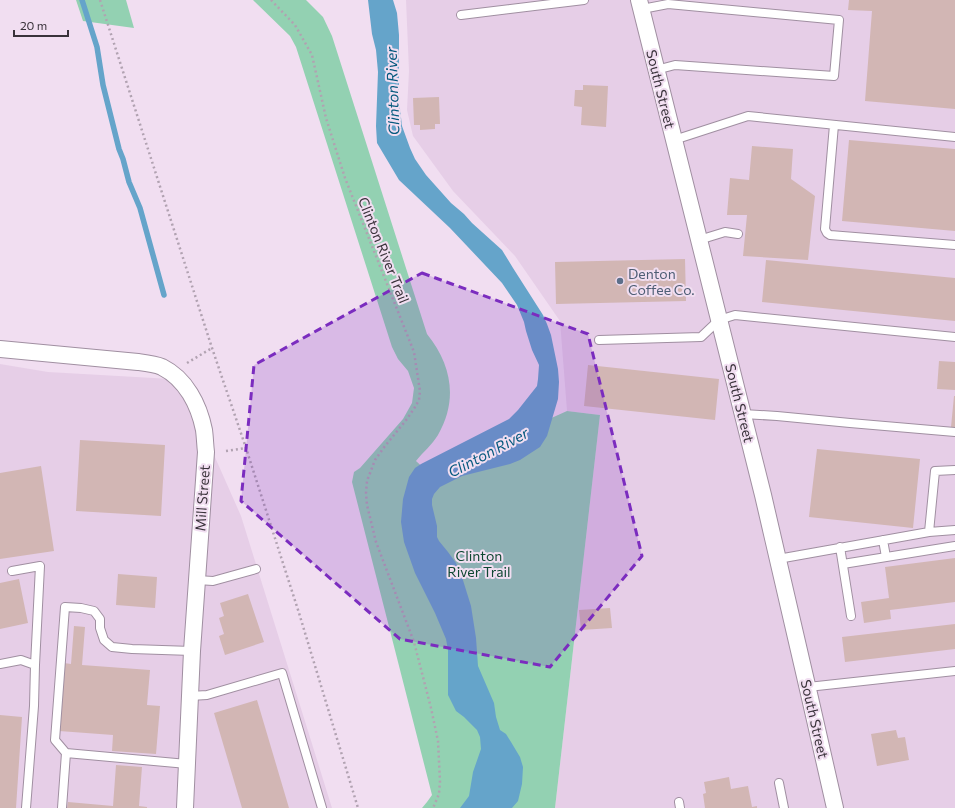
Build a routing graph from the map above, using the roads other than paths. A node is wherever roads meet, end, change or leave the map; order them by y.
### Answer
1 (584, 0) edge
2 (640, 4) edge
3 (461, 15) dead end
4 (656, 70) junction
5 (834, 125) junction
6 (955, 137) edge
7 (674, 140) junction
8 (738, 234) dead end
9 (699, 240) junction
10 (955, 245) edge
11 (719, 320) junction
12 (955, 337) edge
13 (599, 340) dead end
14 (0, 349) edge
15 (743, 414) junction
16 (955, 432) edge
17 (955, 470) edge
18 (955, 530) edge
19 (929, 532) junction
20 (883, 540) junction
21 (955, 546) edge
22 (840, 548) junction
23 (886, 557) junction
24 (778, 559) junction
25 (843, 564) junction
26 (256, 569) dead end
27 (12, 571) dead end
28 (197, 580) junction
29 (851, 616) dead end
30 (192, 650) junction
31 (0, 664) edge
32 (35, 665) junction
33 (955, 671) edge
34 (808, 686) junction
35 (190, 696) junction
36 (66, 753) junction
37 (187, 764) junction
38 (779, 783) dead end
39 (26, 808) edge
40 (62, 808) edge
41 (185, 808) edge
42 (322, 808) edge
43 (784, 808) edge
44 (835, 808) edge

1 - 3 lane
2 - 4 street, South Street
2 - 4 lane
4 - 7 street, South Street
5 - 6 lane
5 - 7 lane
5 - 10 lane
7 - 9 street, South Street
8 - 9 lane
9 - 11 street, South Street
11 - 12 lane
11 - 13 lane
11 - 15 street, South Street
14 - 28 street, Mill Street
15 - 16 lane
15 - 24 street, South Street
17 - 19 lane
18 - 19 lane
19 - 20 lane
20 - 22 lane
20 - 23 lane
21 - 23 lane
22 - 24 lane
22 - 25 lane
23 - 25 lane
24 - 34 street, South Street
25 - 29 lane
26 - 28 lane
27 - 32 lane
28 - 30 street, Mill Street
30 - 35 street, Mill Street
30 - 36 lane
31 - 32 lane
32 - 39 lane
33 - 34 lane
34 - 44 street, South Street
35 - 37 street, Mill Street
35 - 42 lane
36 - 37 lane
36 - 40 lane
37 - 41 street, Mill Street
38 - 43 lane

